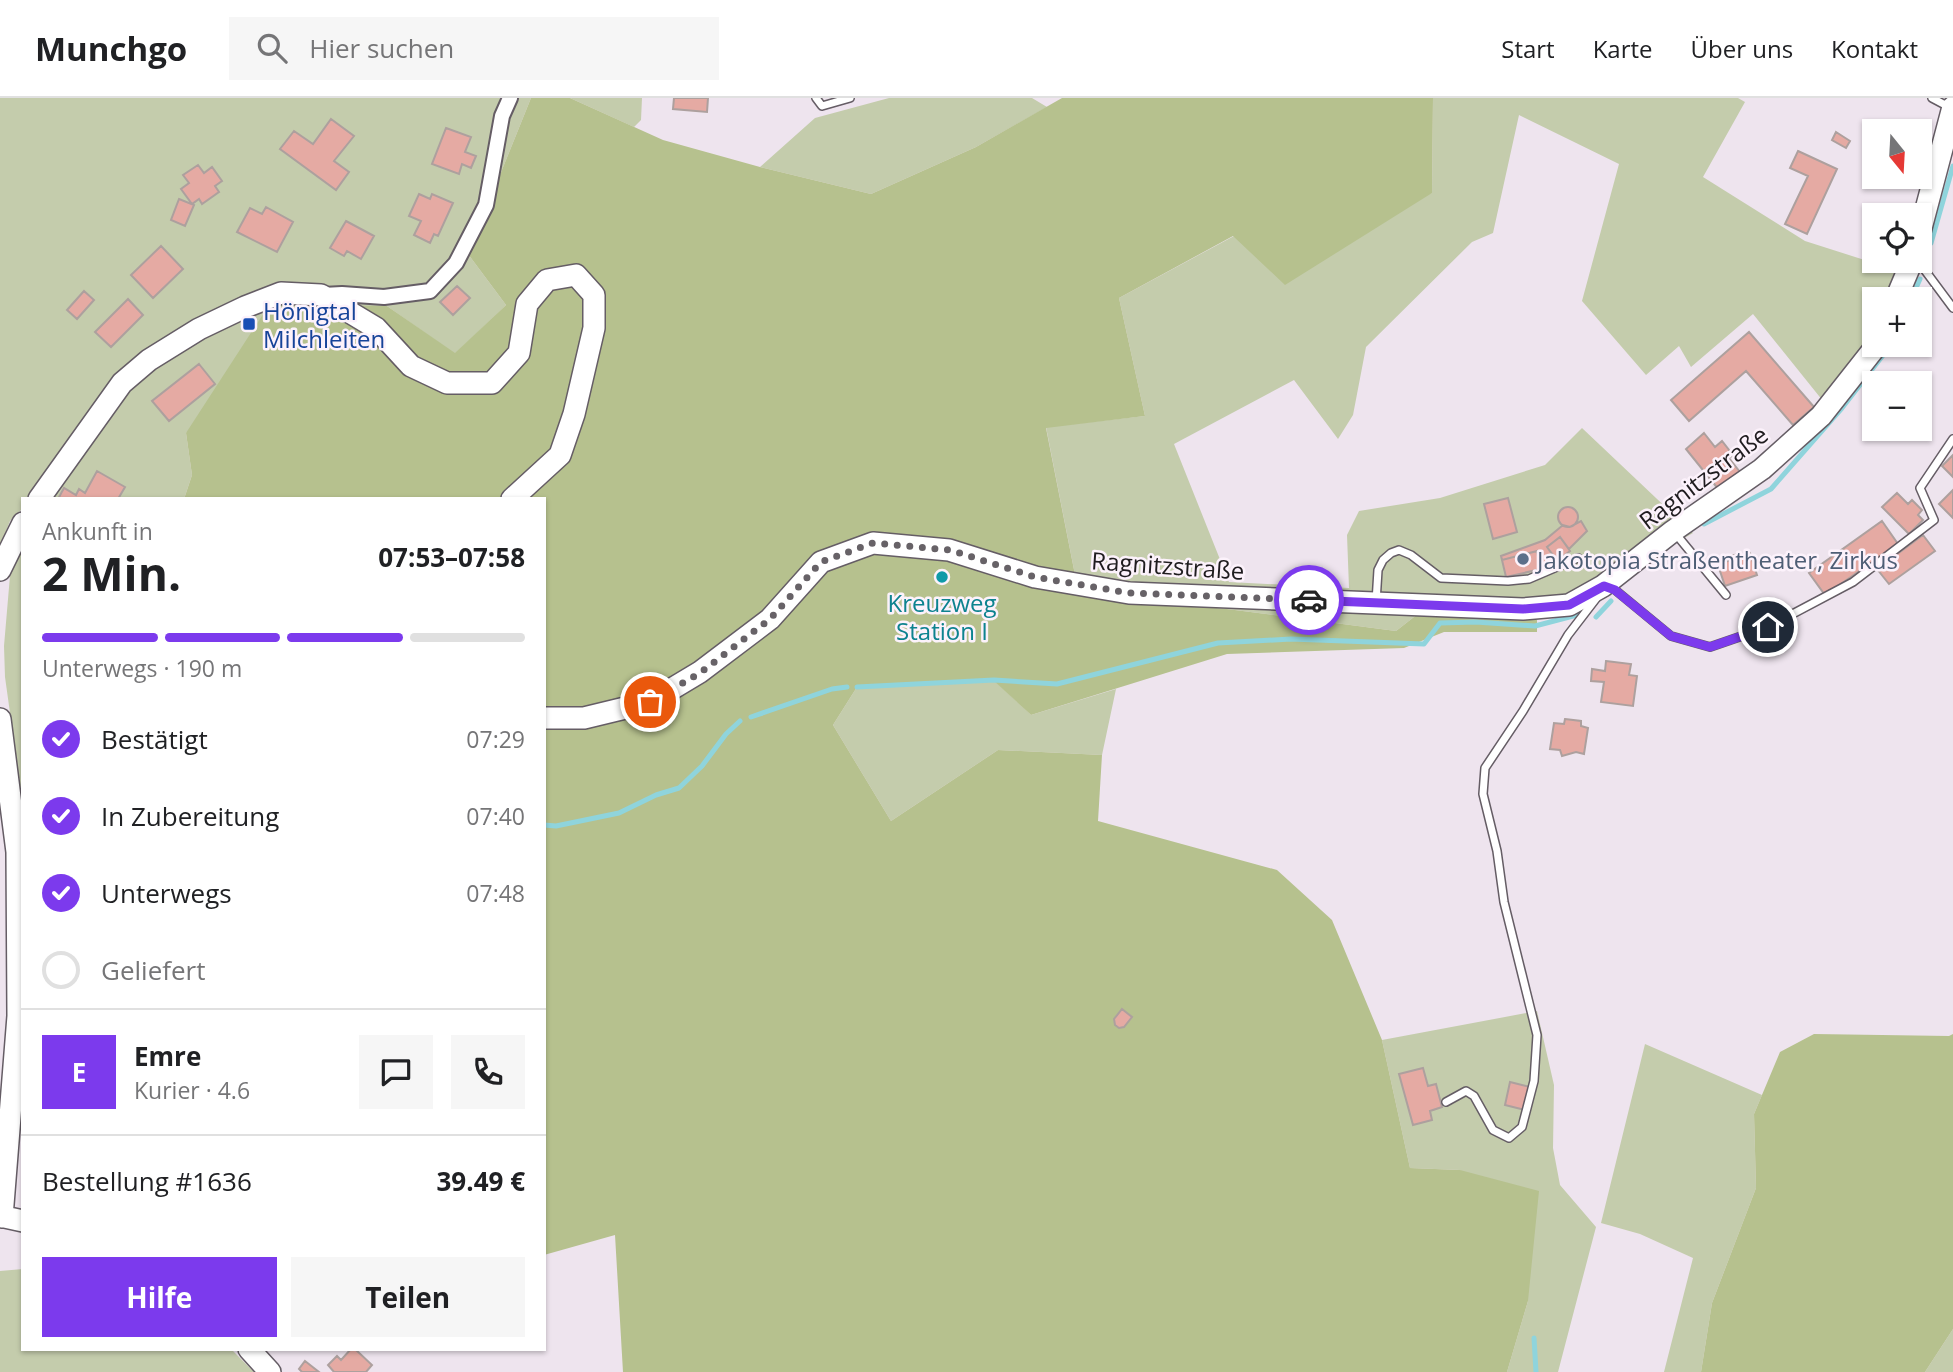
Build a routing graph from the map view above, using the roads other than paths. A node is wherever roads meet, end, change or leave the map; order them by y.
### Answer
1 (510, 98) edge
2 (816, 98) edge
3 (850, 98) edge
4 (1931, 98) edge
5 (1953, 108) edge
6 (1928, 203) edge
7 (1925, 273) edge
8 (321, 295) junction
9 (1953, 308) edge
10 (1868, 357) edge
11 (1953, 439) edge
12 (40, 497) edge
13 (514, 497) edge
14 (21, 527) edge
15 (1673, 531) junction
16 (1578, 558) dead end
17 (0, 570) edge
18 (1604, 586) junction
19 (1726, 595) dead end
20 (1376, 603) junction
21 (546, 718) edge
22 (0, 719) edge
23 (1446, 1102) dead end
24 (1, 1217) edge
25 (21, 1221) edge
26 (251, 1351) edge
27 (270, 1372) edge

1 - 8 street
2 - 3 lane
4 - 5 lane
5 - 6 main road
7 - 9 lane
8 - 12 main road
8 - 13 main road
10 - 15 main road, Ragnitzstraße
11 - 18 lane
14 - 17 main road
15 - 18 main road, Ragnitzstraße
15 - 19 lane
16 - 20 lane
18 - 20 main road, Ragnitzstraße
18 - 23 lane
20 - 21 main road, Ragnitzstraße
22 - 24 main road
24 - 25 main road
26 - 27 main road

